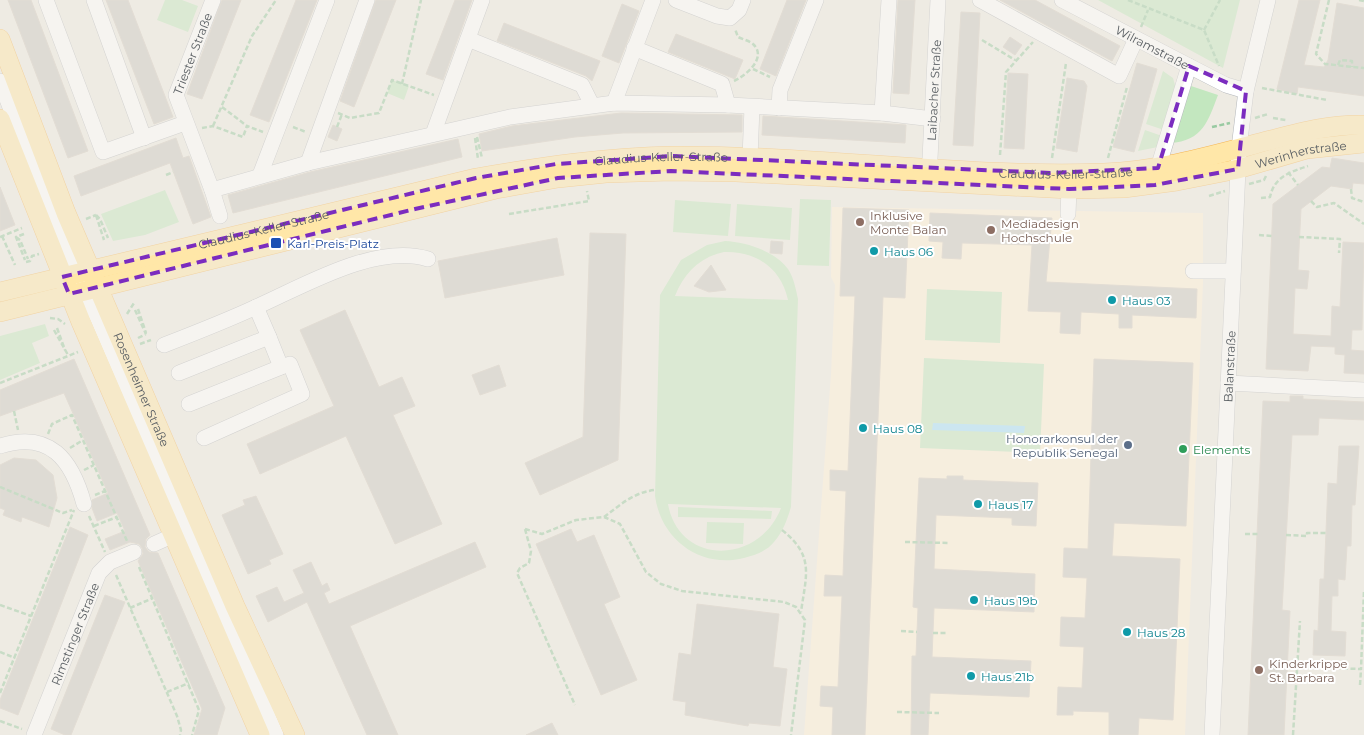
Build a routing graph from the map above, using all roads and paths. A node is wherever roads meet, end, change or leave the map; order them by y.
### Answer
1 (46, 0) edge
2 (94, 0) edge
3 (213, 0) edge
4 (276, 0) edge
5 (327, 0) edge
6 (367, 0) edge
7 (421, 0) edge
8 (482, 0) edge
9 (653, 0) edge
10 (743, 0) edge
11 (816, 0) edge
12 (889, 0) edge
13 (938, 0) edge
14 (980, 0) edge
15 (1062, 0) edge
16 (1128, 0) edge
17 (1220, 0) edge
18 (1268, 0) edge
19 (1329, 0) edge
20 (1359, 0) edge
21 (680, 1) edge
22 (1364, 1) edge
23 (1148, 10) junction
24 (730, 18) junction
25 (1204, 30) junction
26 (1041, 34) junction
27 (468, 38) junction
28 (0, 39) edge
29 (1136, 39) junction
30 (982, 40) dead end
31 (634, 48) junction
32 (1069, 49) junction
33 (1015, 60) junction
34 (1338, 65) junction
35 (1189, 66) junction
36 (1352, 67) junction
37 (1364, 68) edge
38 (753, 69) junction
39 (1119, 76) junction
40 (0, 81) edge
41 (402, 84) junction
42 (722, 84) junction
43 (1226, 85) junction
44 (1262, 88) dead end
45 (780, 90) junction
46 (1246, 91) junction
47 (446, 100) junction
48 (1326, 100) dead end
49 (614, 103) junction
50 (592, 105) junction
51 (728, 105) junction
52 (222, 107) junction
53 (752, 107) junction
54 (779, 108) junction
55 (334, 112) junction
56 (882, 113) junction
57 (0, 118) edge
58 (933, 119) junction
59 (1364, 125) edge
60 (213, 126) junction
61 (247, 126) junction
62 (337, 127) dead end
63 (188, 129) junction
64 (433, 134) junction
65 (274, 136) junction
66 (144, 138) junction
67 (476, 139) dead end
68 (1364, 143) edge
69 (1240, 148) junction
70 (1000, 155) dead end
71 (750, 158) junction
72 (1052, 158) dead end
73 (1108, 158) dead end
74 (480, 159) dead end
75 (308, 163) junction
76 (1310, 166) dead end
77 (1286, 167) dead end
78 (1158, 168) junction
79 (1238, 169) junction
80 (173, 172) dead end
81 (1289, 174) junction
82 (166, 175) dead end
83 (260, 175) junction
84 (929, 175) junction
85 (1298, 185) dead end
86 (1069, 189) junction
87 (1351, 189) dead end
88 (212, 190) junction
89 (588, 192) dead end
90 (1261, 198) dead end
91 (1311, 201) dead end
92 (1364, 202) edge
93 (509, 214) dead end
94 (1068, 214) dead end
95 (96, 215) junction
96 (220, 216) dead end
97 (86, 219) dead end
98 (1364, 224) edge
99 (22, 228) dead end
100 (24, 234) dead end
101 (1259, 235) dead end
102 (1, 236) edge
103 (1272, 236) dead end
104 (16, 237) junction
105 (1299, 237) dead end
106 (1339, 253) dead end
107 (32, 256) dead end
108 (428, 259) dead end
109 (26, 261) junction
110 (15, 265) dead end
111 (1193, 271) dead end
112 (1233, 271) junction
113 (76, 273) junction
114 (84, 291) junction
115 (0, 292) edge
116 (134, 303) dead end
117 (256, 307) junction
118 (0, 312) edge
119 (129, 314) dead end
120 (50, 318) dead end
121 (66, 324) dead end
122 (56, 329) dead end
123 (146, 334) junction
124 (269, 337) junction
125 (138, 338) dead end
126 (158, 342) joint
127 (140, 344) dead end
128 (78, 352) dead end
129 (68, 355) junction
130 (281, 367) junction
131 (179, 373) dead end
132 (0, 383) edge
133 (1228, 383) junction
134 (1364, 390) edge
135 (189, 404) dead end
136 (14, 411) dead end
137 (204, 438) dead end
138 (83, 440) junction
139 (16, 441) junction
140 (44, 445) junction
141 (0, 446) edge
142 (62, 456) junction
143 (0, 487) edge
144 (655, 490) dead end
145 (79, 507) junction
146 (117, 517) junction
147 (604, 517) junction
148 (94, 526) junction
149 (782, 530) dead end
150 (1326, 533) dead end
151 (1245, 534) dead end
152 (1258, 534) dead end
153 (174, 535) junction
154 (1286, 535) dead end
155 (905, 542) dead end
156 (154, 544) dead end
157 (950, 544) dead end
158 (131, 547) joint
159 (107, 556) dead end
160 (112, 567) dead end
161 (139, 567) dead end
162 (1364, 590) edge
163 (153, 598) junction
164 (0, 605) edge
165 (130, 608) junction
166 (801, 613) junction
167 (31, 616) junction
168 (1300, 621) dead end
169 (901, 632) dead end
170 (917, 632) dead end
171 (933, 632) dead end
172 (946, 633) dead end
173 (1363, 647) edge
174 (0, 652) edge
175 (15, 658) junction
176 (1298, 667) junction
177 (1360, 669) junction
178 (189, 683) junction
179 (1360, 685) dead end
180 (167, 692) junction
181 (0, 693) edge
182 (575, 705) dead end
183 (897, 712) dead end
184 (939, 713) dead end
185 (0, 721) edge
186 (34, 734) edge
187 (180, 735) edge
188 (192, 735) edge
189 (260, 735) edge
190 (276, 735) edge
191 (295, 735) edge
192 (791, 735) edge
193 (1212, 735) edge
194 (1293, 735) edge

1 - 66 street
2 - 66 street
3 - 63 street, Triester Straße
4 - 52 path
5 - 65 street
6 - 55 street
7 - 41 path
8 - 27 street
9 - 31 street
10 - 24 street
11 - 45 street
12 - 56 street
13 - 58 street, Laibacher Straße
14 - 26 street
15 - 29 street, Wilramstraße
16 - 23 path
17 - 25 path
18 - 46 street, Balanstraße
19 - 34 path
20 - 22 path
21 - 24 street
23 - 25 path
23 - 29 path
24 - 38 path
25 - 43 path
26 - 32 street
26 - 33 path
27 - 47 street
27 - 50 street
28 - 113 main road, Rosenheimer Straße
29 - 35 street, Wilramstraße
29 - 39 street
30 - 33 path
31 - 42 street
31 - 49 street
32 - 39 street
32 - 72 path
33 - 70 path
34 - 36 path
34 - 36 path
35 - 43 street, Wilramstraße
35 - 78 street
36 - 37 path
38 - 42 path
38 - 45 path
39 - 73 path
40 - 113 street, Rosenheimer Straße
41 - 47 path
41 - 55 path
42 - 51 street
43 - 46 street, Wilramstraße
44 - 48 path
45 - 54 street
46 - 69 street, Balanstraße
47 - 64 street
49 - 50 street
49 - 51 street
50 - 64 street
51 - 53 street
52 - 60 path
52 - 61 path
53 - 54 street
53 - 71 street
54 - 56 street
55 - 62 path
55 - 75 street
56 - 58 street
57 - 113 main road, Rosenheimer Straße
58 - 84 street, Laibacher Straße
59 - 69 main road, Werinherstraße
60 - 61 path
60 - 63 path
61 - 65 path
63 - 66 street
63 - 88 street, Triester Straße
64 - 75 street
65 - 83 street
67 - 74 path
68 - 79 main road, Werinherstraße
69 - 78 main road, Claudius-Keller-Straße
69 - 79 street, Balanstraße
71 - 84 main road, Claudius-Keller-Straße
71 - 113 main road, Claudius-Keller-Straße
75 - 83 street
76 - 81 path
77 - 81 path
78 - 84 main road, Claudius-Keller-Straße
79 - 86 main road, Claudius-Keller-Straße
79 - 112 street, Balanstraße
80 - 82 path
81 - 85 path
81 - 90 path
83 - 88 street
84 - 86 main road, Claudius-Keller-Straße
84 - 114 main road, Claudius-Keller-Straße
86 - 94 street
87 - 92 path
88 - 96 street, Triester Straße
89 - 93 path
91 - 98 path
95 - 95 path
95 - 97 path
99 - 102 path
100 - 104 path
101 - 103 path
102 - 110 path
104 - 109 path
104 - 109 path
105 - 106 path
107 - 109 path
108 - 117 street
111 - 112 street
112 - 133 street, Balanstraße
113 - 114 main road, Rosenheimer Straße
113 - 114 main road, Rosenheimer Straße
113 - 115 main road, Claudius-Keller-Straße
114 - 118 main road, Claudius-Keller-Straße
114 - 153 main road, Rosenheimer Straße
114 - 190 street, Rosenheimer Straße
114 - 191 main road, Rosenheimer Straße
116 - 119 path
117 - 124 street
117 - 126 street
120 - 121 path
122 - 129 path
123 - 123 path
123 - 125 path
124 - 130 street
124 - 131 street
126 - 127 path
128 - 129 path
129 - 132 path
130 - 135 street
130 - 137 street
133 - 134 street
133 - 193 street, Balanstraße
136 - 139 path
138 - 140 path
138 - 142 path
138 - 146 path
139 - 140 street
139 - 141 street
140 - 142 street
142 - 145 street
143 - 145 path
144 - 147 path
145 - 148 path
145 - 167 path
146 - 148 path
146 - 158 path
147 - 166 path
147 - 182 path
148 - 159 path
149 - 166 path
150 - 154 path
151 - 152 path
153 - 156 street
153 - 189 main road, Rosenheimer Straße
155 - 157 path
158 - 186 street, Rimstinger Straße
160 - 165 path
161 - 163 path
162 - 173 path
163 - 165 path
163 - 178 path
164 - 167 path
165 - 180 path
166 - 192 path
167 - 175 path
168 - 176 path
169 - 170 path
171 - 172 path
173 - 177 path
174 - 175 path
175 - 181 path
176 - 177 path
176 - 194 path
177 - 179 path
178 - 180 path
178 - 188 path
180 - 187 path
183 - 184 path
185 - 186 path

